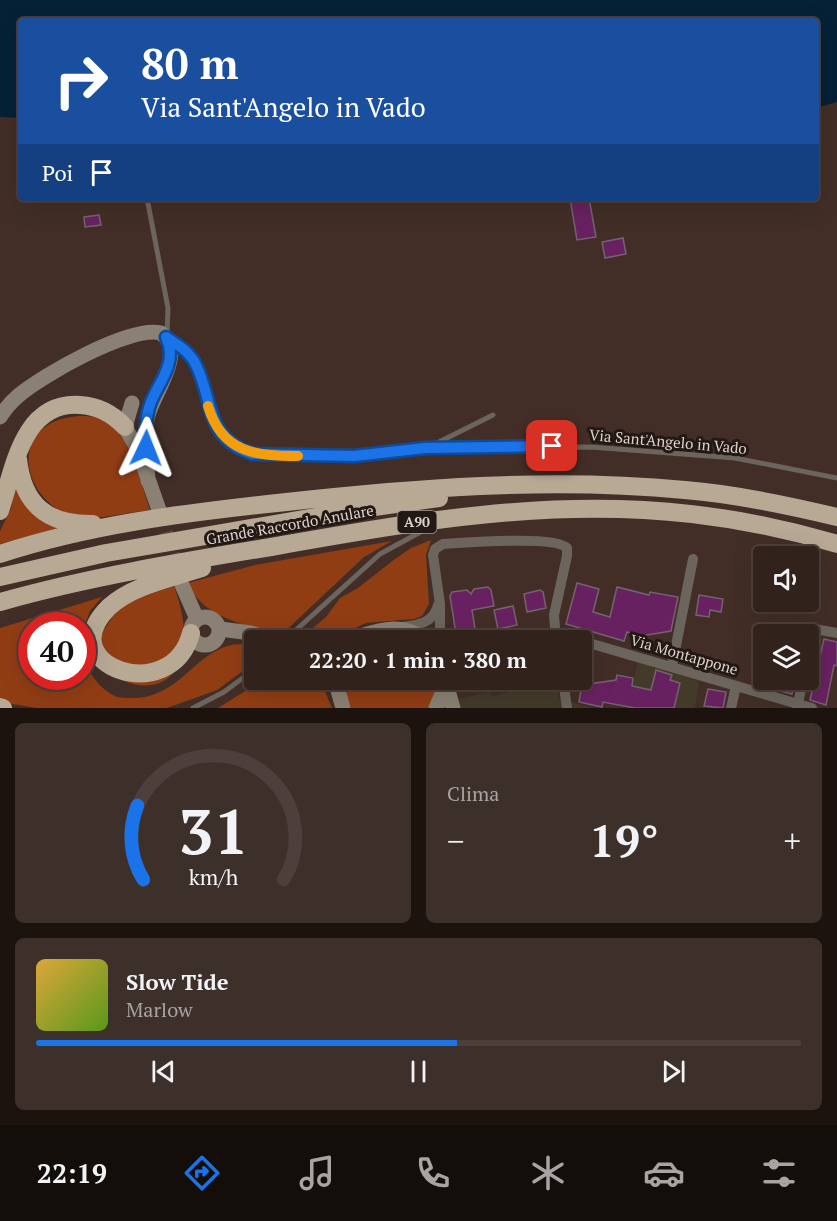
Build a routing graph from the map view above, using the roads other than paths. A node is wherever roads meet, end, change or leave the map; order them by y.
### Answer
1 (148, 201) edge
2 (166, 337) junction
3 (162, 381) junction
4 (132, 403) junction
5 (90, 406) junction
6 (493, 415) dead end
7 (0, 417) edge
8 (125, 427) junction
9 (425, 448) junction
10 (18, 455) junction
11 (837, 478) edge
12 (148, 481) junction
13 (536, 486) junction
14 (0, 510) edge
15 (159, 510) tunnel mouth
16 (455, 516) junction
17 (837, 517) edge
18 (128, 524) junction
19 (837, 544) edge
20 (263, 548) junction
21 (0, 554) edge
22 (693, 559) dead end
23 (0, 577) edge
24 (182, 585) tunnel mouth
25 (439, 598) junction
26 (0, 602) edge
27 (194, 626) junction
28 (220, 629) junction
29 (392, 629) junction
30 (296, 630) edge
31 (382, 630) edge
32 (398, 630) edge
33 (440, 630) edge
34 (555, 630) edge
35 (819, 630) edge
36 (244, 632) edge
37 (837, 633) edge
38 (592, 643) edge
39 (672, 666) junction
40 (244, 677) edge
41 (167, 685) dead end
42 (736, 686) junction
43 (125, 689) dead end
44 (442, 690) edge
45 (447, 690) edge
46 (564, 690) edge
47 (801, 690) edge
48 (797, 706) edge
49 (193, 708) edge
50 (436, 708) edge
51 (453, 708) edge
52 (567, 708) edge
53 (731, 708) edge
54 (812, 708) edge

1 - 2 lane
2 - 3 street
2 - 7 street
2 - 9 lane, Via Sant'Angelo in Vado
3 - 4 street
3 - 12 street
4 - 5 street
4 - 8 street
5 - 8 highway
5 - 10 highway
6 - 9 lane
8 - 12 street
9 - 11 lane, Via Sant'Angelo in Vado
10 - 14 highway
10 - 18 highway
12 - 15 street
13 - 17 highway, Grande Raccordo Anulare / A90
13 - 18 highway, Grande Raccordo Anulare
13 - 23 highway, Grande Raccordo Anulare / A90
16 - 19 highway, Grande Raccordo Anulare / A90
16 - 20 highway, Grande Raccordo Anulare / A90
16 - 30 lane
18 - 21 highway, Grande Raccordo Anulare
20 - 26 highway, Grande Raccordo Anulare / A90
20 - 43 highway
22 - 39 street
24 - 27 street
25 - 29 street
25 - 33 street
25 - 34 street
27 - 28 street
27 - 28 street
27 - 41 highway
28 - 36 street
29 - 31 street
29 - 32 street
35 - 37 street
38 - 39 street, Via Montappone
39 - 42 street, Via Montappone
40 - 49 lane
42 - 48 street, Via Montappone
42 - 53 street
44 - 50 street
45 - 51 street
46 - 52 street
47 - 48 street
48 - 54 street, Via Montappone

